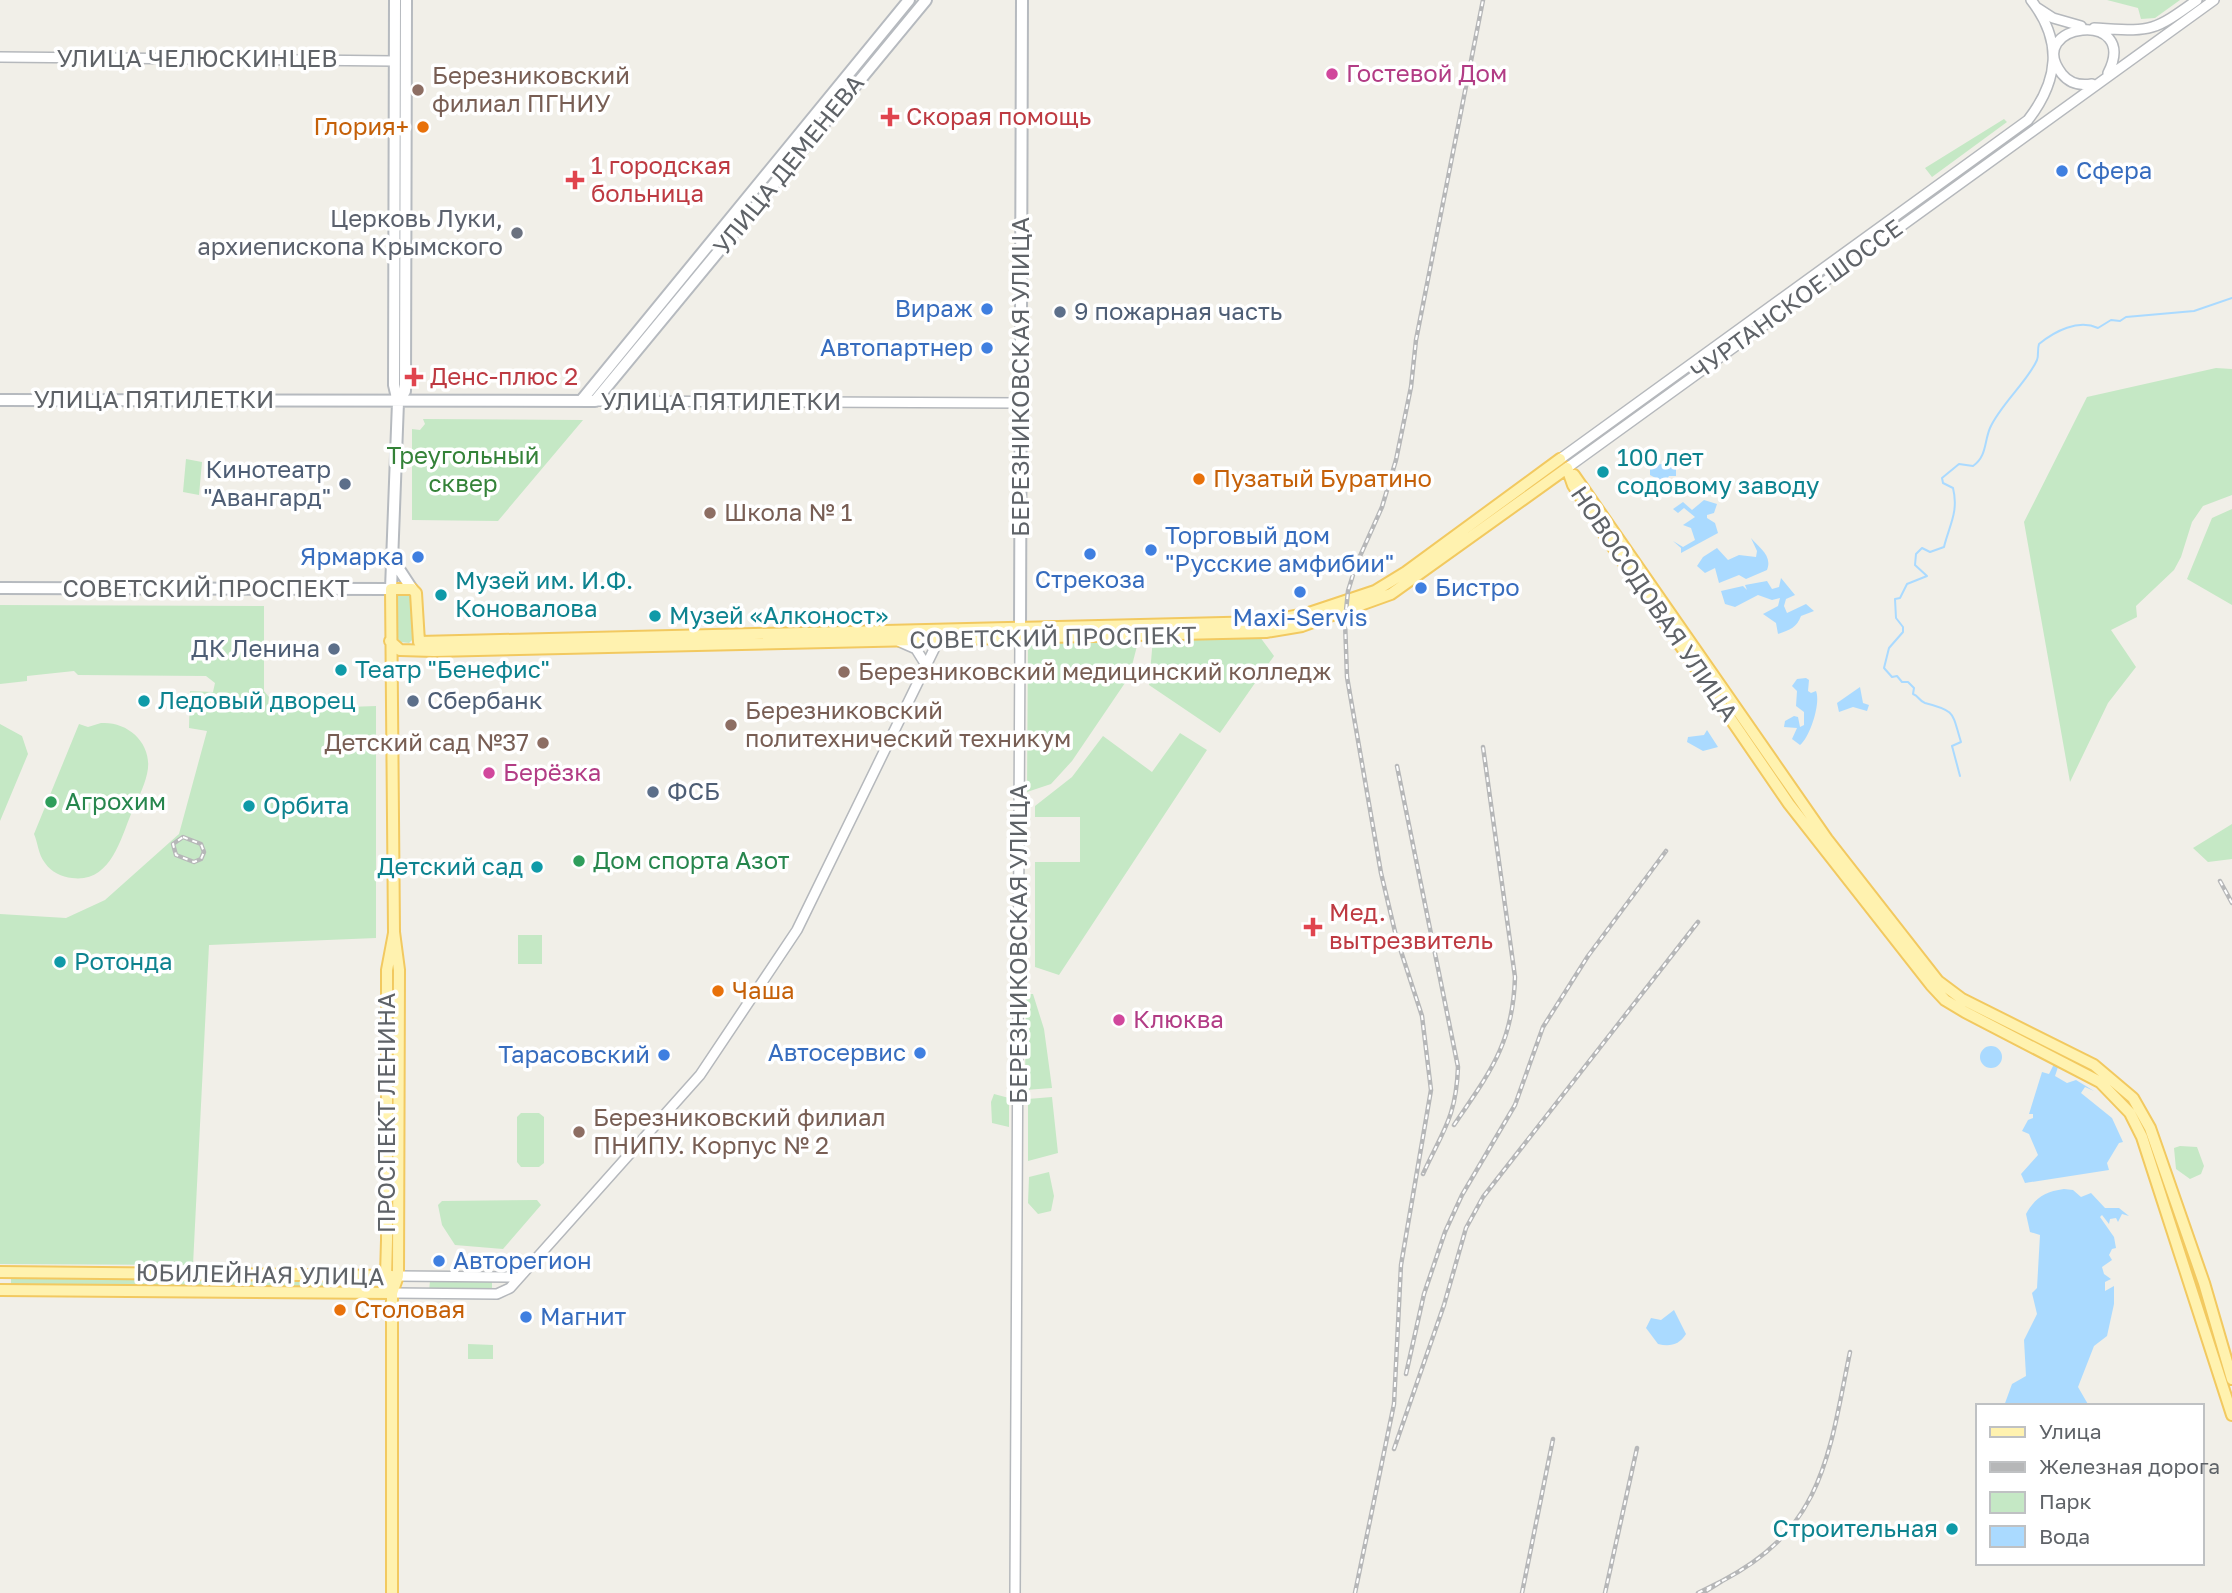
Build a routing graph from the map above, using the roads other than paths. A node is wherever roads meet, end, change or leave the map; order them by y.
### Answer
1 (395, 0) edge
2 (406, 0) edge
3 (909, 0) edge
4 (926, 0) edge
5 (1022, 0) edge
6 (2197, 0) edge
7 (2214, 0) edge
8 (2033, 3) edge
9 (2091, 28) junction
10 (0, 57) edge
11 (394, 61) junction
12 (2056, 62) junction
13 (2100, 80) junction
14 (649, 327) junction
15 (0, 400) edge
16 (581, 401) junction
17 (595, 401) junction
18 (398, 402) junction
19 (1021, 403) junction
20 (1564, 464) junction
21 (393, 554) junction
22 (1406, 572) joint
23 (0, 587) edge
24 (391, 589) junction
25 (412, 589) junction
26 (1380, 600) joint
27 (1308, 612) junction
28 (1302, 626) junction
29 (943, 629) junction
30 (1020, 633) junction
31 (938, 640) junction
32 (390, 641) junction
33 (899, 641) junction
34 (419, 642) junction
35 (407, 651) junction
36 (393, 665) junction
37 (926, 665) junction
38 (0, 1272) edge
39 (392, 1276) junction
40 (519, 1278) junction
41 (2204, 1283) junction
42 (2188, 1286) junction
43 (0, 1290) edge
44 (392, 1293) junction
45 (2232, 1380) edge
46 (2232, 1415) edge
47 (392, 1593) edge
48 (1015, 1593) edge

1 - 11 main road, ПРОСПЕКТ ЛЕНИНА
2 - 18 main road, ПРОСПЕКТ ЛЕНИНА
3 - 14 main road, УЛИЦА ДЕМЕНЕВА
4 - 14 main road, УЛИЦА ДЕМЕНЕВА
5 - 19 main road, БЕРЕЗНИКОВСКАЯ УЛИЦА
6 - 9 street
7 - 13 street, ЧУРТАНСКОЕ ШОССЕ
8 - 9 street
8 - 12 street
9 - 12 street
9 - 13 street
10 - 11 street, УЛИЦА ЧЕЛЮСКИНЦЕВ
11 - 18 main road, ПРОСПЕКТ ЛЕНИНА
12 - 13 street
12 - 20 street, ЧУРТАНСКОЕ ШОССЕ
13 - 20 street, ЧУРТАНСКОЕ ШОССЕ
14 - 16 main road, УЛИЦА ДЕМЕНЕВА
14 - 17 main road, УЛИЦА ДЕМЕНЕВА
15 - 18 main road, УЛИЦА ПЯТИЛЕТКИ
16 - 17 main road, УЛИЦА ПЯТИЛЕТКИ
16 - 18 main road, УЛИЦА ПЯТИЛЕТКИ
17 - 19 street, УЛИЦА ПЯТИЛЕТКИ
18 - 21 main road, ПРОСПЕКТ ЛЕНИНА
19 - 30 main road, БЕРЕЗНИКОВСКАЯ УЛИЦА
20 - 22 main road, ЧУРТАНСКОЕ ШОССЕ
20 - 26 main road, ЧУРТАНСКОЕ ШОССЕ
20 - 41 main road, НОВОСОДОВАЯ УЛИЦА
20 - 42 main road, НОВОСОДОВАЯ УЛИЦА
21 - 24 main road, ПРОСПЕКТ ЛЕНИНА
21 - 25 main road, ПРОСПЕКТ ЛЕНИНА
22 - 27 main road, СОВЕТСКИЙ ПРОСПЕКТ
23 - 24 main road, СОВЕТСКИЙ ПРОСПЕКТ
24 - 25 main road, СОВЕТСКИЙ ПРОСПЕКТ
24 - 32 main road, ПРОСПЕКТ ЛЕНИНА
25 - 34 main road, ПРОСПЕКТ ЛЕНИНА
26 - 28 main road, СОВЕТСКИЙ ПРОСПЕКТ
27 - 28 main road
27 - 30 main road, СОВЕТСКИЙ ПРОСПЕКТ
28 - 30 main road, СОВЕТСКИЙ ПРОСПЕКТ
29 - 30 main road, СОВЕТСКИЙ ПРОСПЕКТ
29 - 31 street
29 - 34 main road, СОВЕТСКИЙ ПРОСПЕКТ
30 - 31 main road, СОВЕТСКИЙ ПРОСПЕКТ
30 - 48 street, БЕРЕЗНИКОВСКАЯ УЛИЦА
31 - 33 main road, СОВЕТСКИЙ ПРОСПЕКТ
31 - 37 street
32 - 35 main road
32 - 36 main road, ПРОСПЕКТ ЛЕНИНА
33 - 35 main road, СОВЕТСКИЙ ПРОСПЕКТ
33 - 37 street
34 - 35 main road
35 - 36 main road
36 - 39 main road, ПРОСПЕКТ ЛЕНИНА
37 - 40 street
38 - 39 main road, ЮБИЛЕЙНАЯ УЛИЦА
39 - 40 street, ЮБИЛЕЙНАЯ УЛИЦА
39 - 44 main road, ПРОСПЕКТ ЛЕНИНА
40 - 44 street
41 - 42 main road
41 - 45 main road, НОВОСОДОВАЯ УЛИЦА
42 - 46 main road, НОВОСОДОВАЯ УЛИЦА
43 - 44 main road, ЮБИЛЕЙНАЯ УЛИЦА
44 - 47 main road, ПРОСПЕКТ ЛЕНИНА

